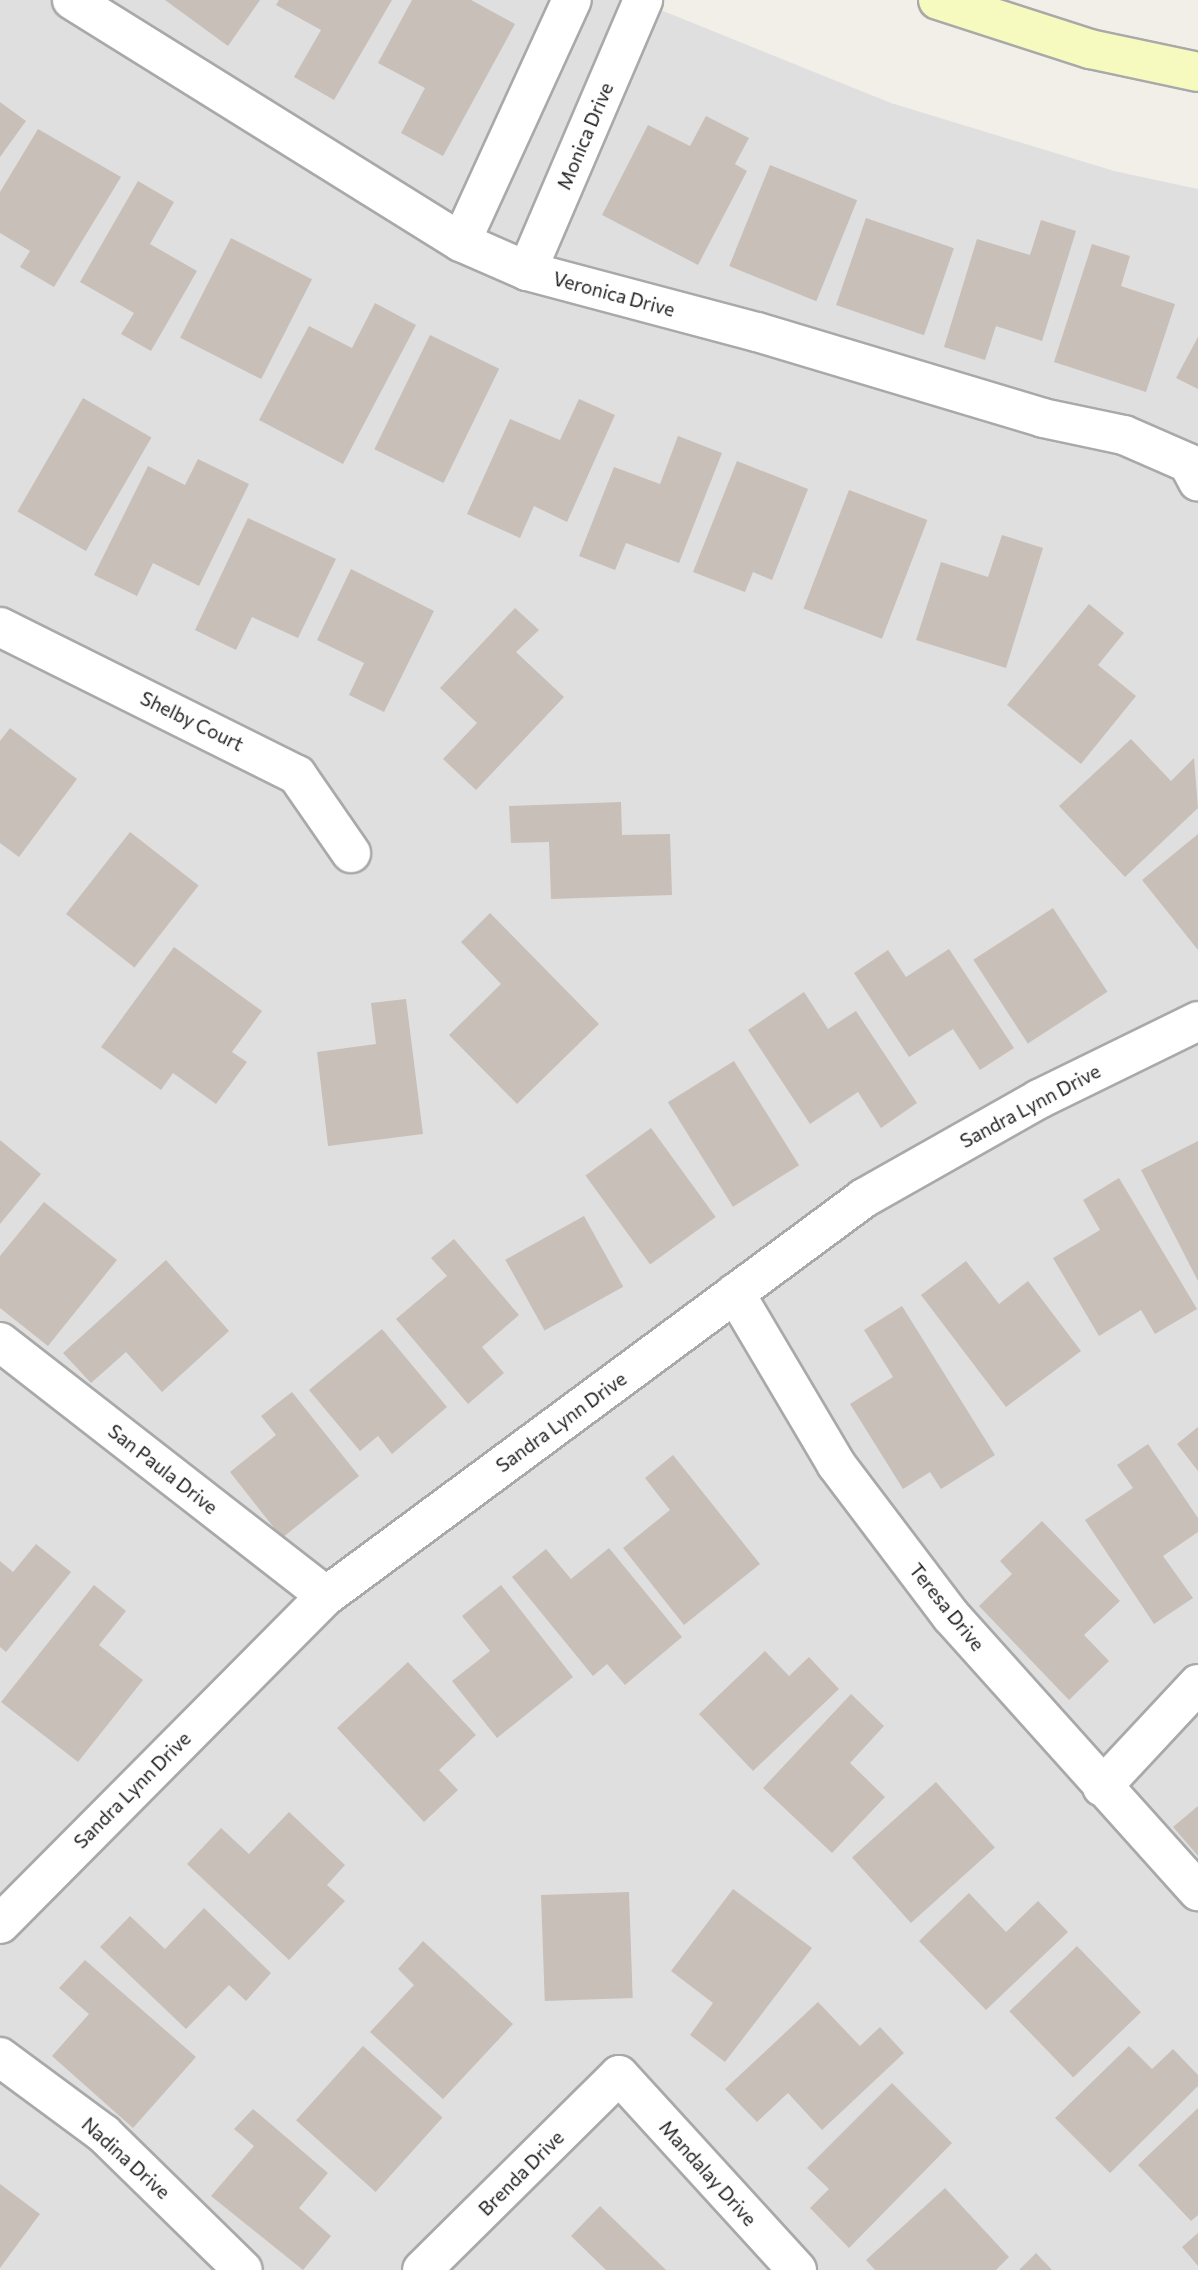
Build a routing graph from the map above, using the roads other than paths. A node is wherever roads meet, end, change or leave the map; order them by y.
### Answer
1 (72, 0) edge
2 (572, 0) edge
3 (643, 0) edge
4 (938, 0) edge
5 (1198, 72) edge
6 (461, 242) junction
7 (527, 271) junction
8 (1198, 482) edge
9 (0, 627) edge
10 (351, 853) dead end
11 (1198, 1021) edge
12 (735, 1293) junction
13 (0, 1342) edge
14 (326, 1596) junction
15 (1198, 1684) edge
16 (1102, 1787) junction
17 (1198, 1891) edge
18 (0, 1924) edge
19 (0, 2057) edge
20 (619, 2075) joint
21 (243, 2270) edge
22 (422, 2270) edge
23 (797, 2270) edge

1 - 6 street, Veronica Drive
2 - 6 street
3 - 7 street, Monica Drive
4 - 5 main road
6 - 7 street, Veronica Drive
7 - 8 street, Veronica Drive
9 - 10 street, Shelby Court
11 - 12 street, Sandra Lynn Drive
12 - 14 street, Sandra Lynn Drive
12 - 16 street, Teresa Drive
13 - 14 street, San Paula Drive
14 - 18 street, Sandra Lynn Drive
15 - 16 street
16 - 17 street, Teresa Drive
19 - 21 street, Nadina Drive
20 - 22 street, Brenda Drive
20 - 23 street, Mandalay Drive

